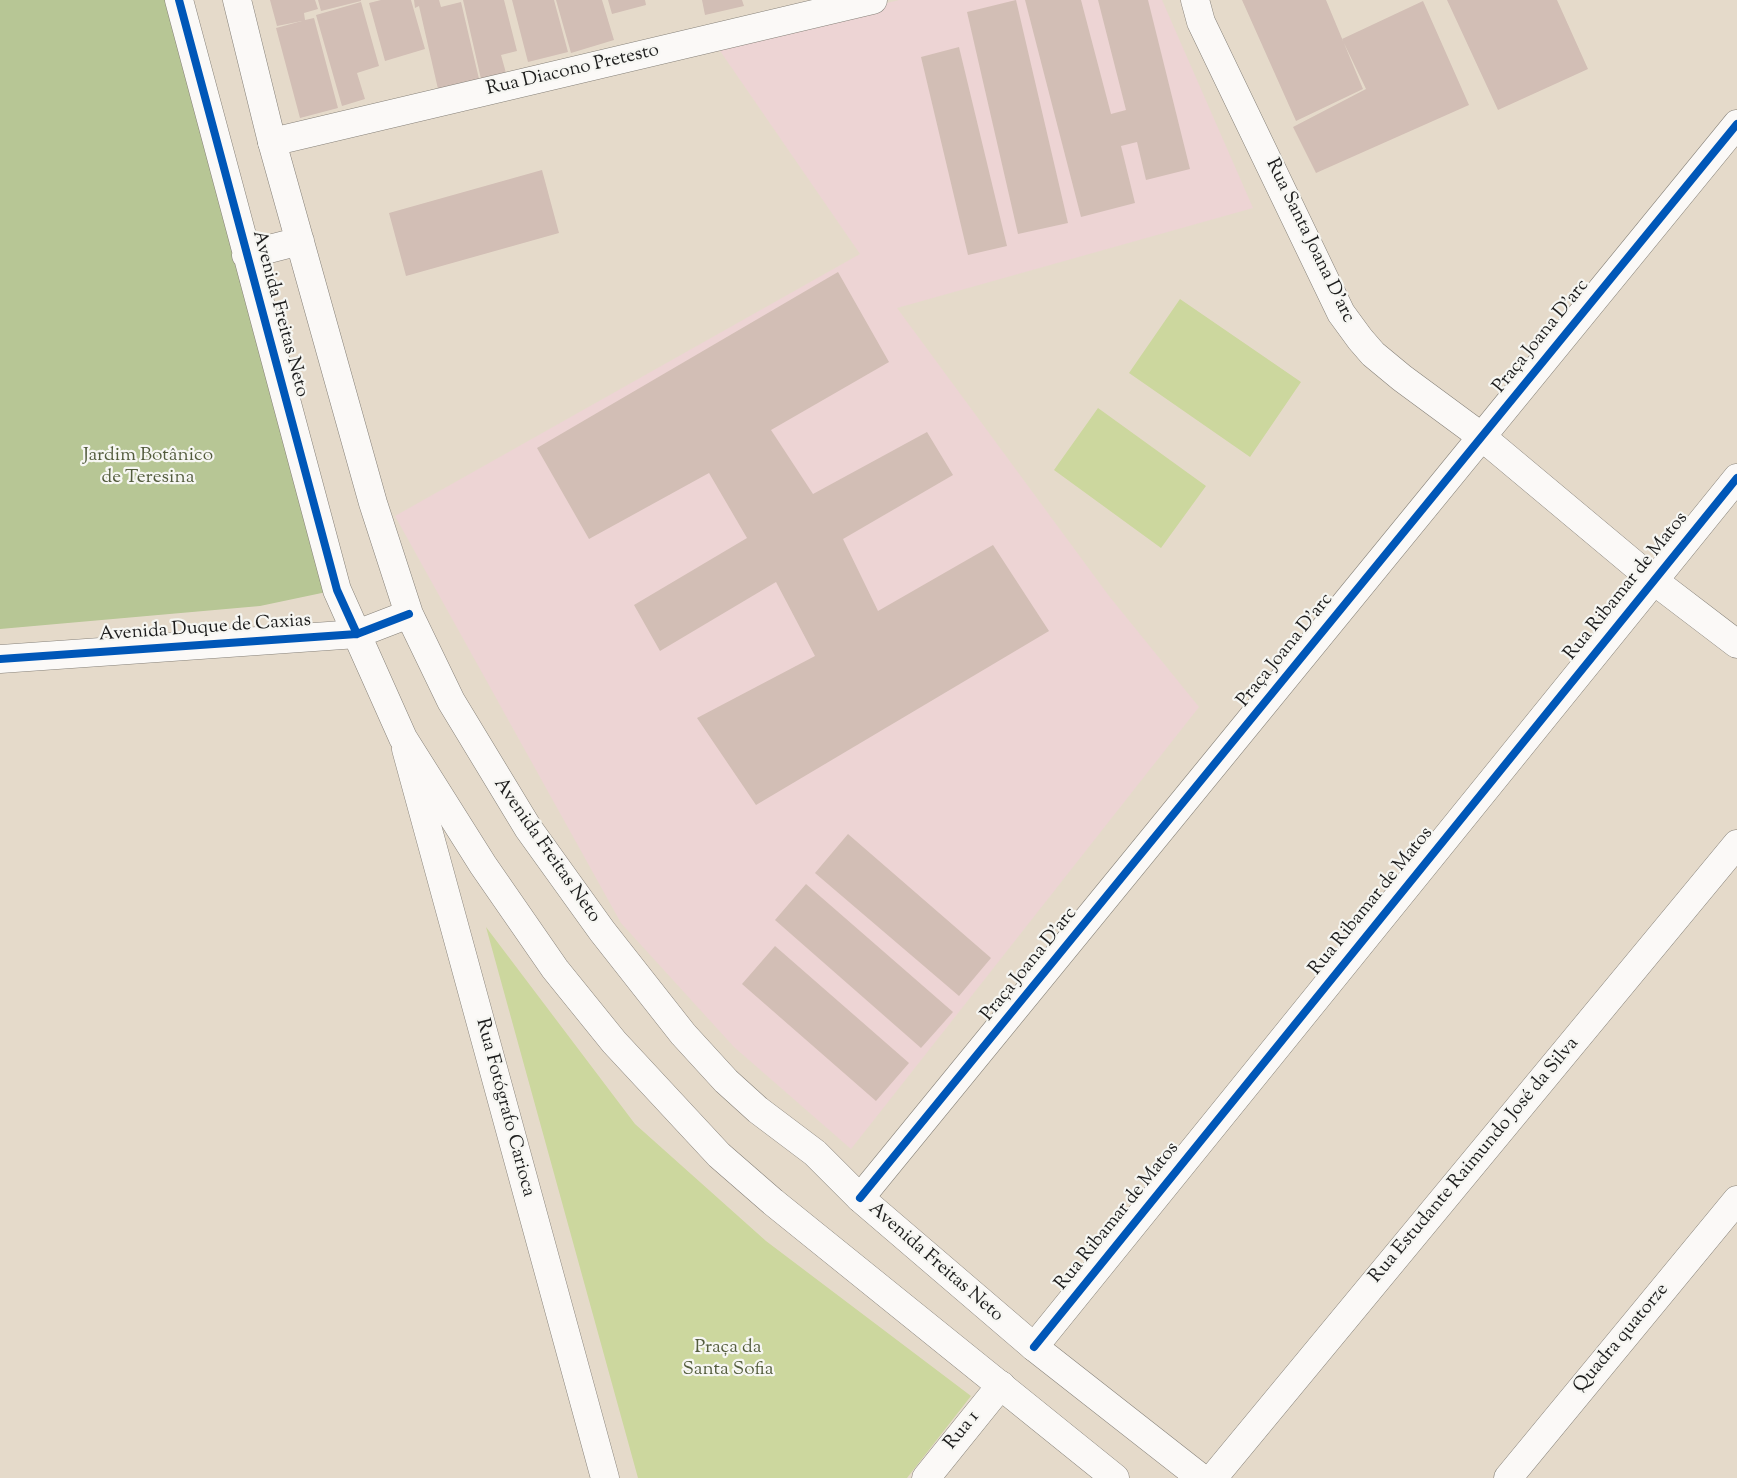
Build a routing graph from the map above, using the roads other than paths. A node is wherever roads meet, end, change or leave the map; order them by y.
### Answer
1 (179, 0) edge
2 (237, 0) edge
3 (873, 0) edge
4 (1195, 0) edge
5 (1737, 124) edge
6 (272, 142) junction
7 (300, 241) junction
8 (246, 255) junction
9 (1482, 437) junction
10 (1737, 478) edge
11 (1653, 580) junction
12 (409, 614) junction
13 (357, 634) junction
14 (1737, 644) edge
15 (0, 659) edge
16 (403, 738) junction
17 (1737, 844) edge
18 (860, 1198) junction
19 (1737, 1200) edge
20 (1034, 1347) junction
21 (1001, 1384) junction
22 (605, 1478) edge
23 (926, 1478) edge
24 (1115, 1478) edge
25 (1201, 1478) edge
26 (1213, 1478) edge
27 (1508, 1478) edge

1 - 8 street, Avenida Freitas Neto
2 - 6 street, Avenida Freitas Neto
3 - 6 street, Rua Diacono Pretesto
4 - 9 street, Rua Santa Joana D'arc
5 - 9 street, Praça Joana D'arc
6 - 7 street, Avenida Freitas Neto
7 - 8 street
7 - 12 street, Avenida Freitas Neto
8 - 13 street, Avenida Freitas Neto
9 - 11 street, Rua Santa Joana D'arc
9 - 18 street, Praça Joana D'arc
10 - 11 street, Rua Ribamar de Matos
11 - 14 street, Rua Santa Joana D'arc
11 - 20 street, Rua Ribamar de Matos
12 - 13 street, Avenida Duque de Caxias
12 - 18 street, Avenida Freitas Neto
13 - 15 street, Avenida Duque de Caxias
13 - 16 street, Avenida Freitas Neto
16 - 21 street, Avenida Freitas Neto
16 - 22 street, Rua Fotógrafo Carioca
17 - 26 street, Rua Estudante Raimundo José da Silva
18 - 20 street, Avenida Freitas Neto
19 - 27 street, Quadra quatorze
20 - 25 street, Avenida Freitas Neto
21 - 23 street, Rua 1
21 - 24 street, Avenida Freitas Neto

